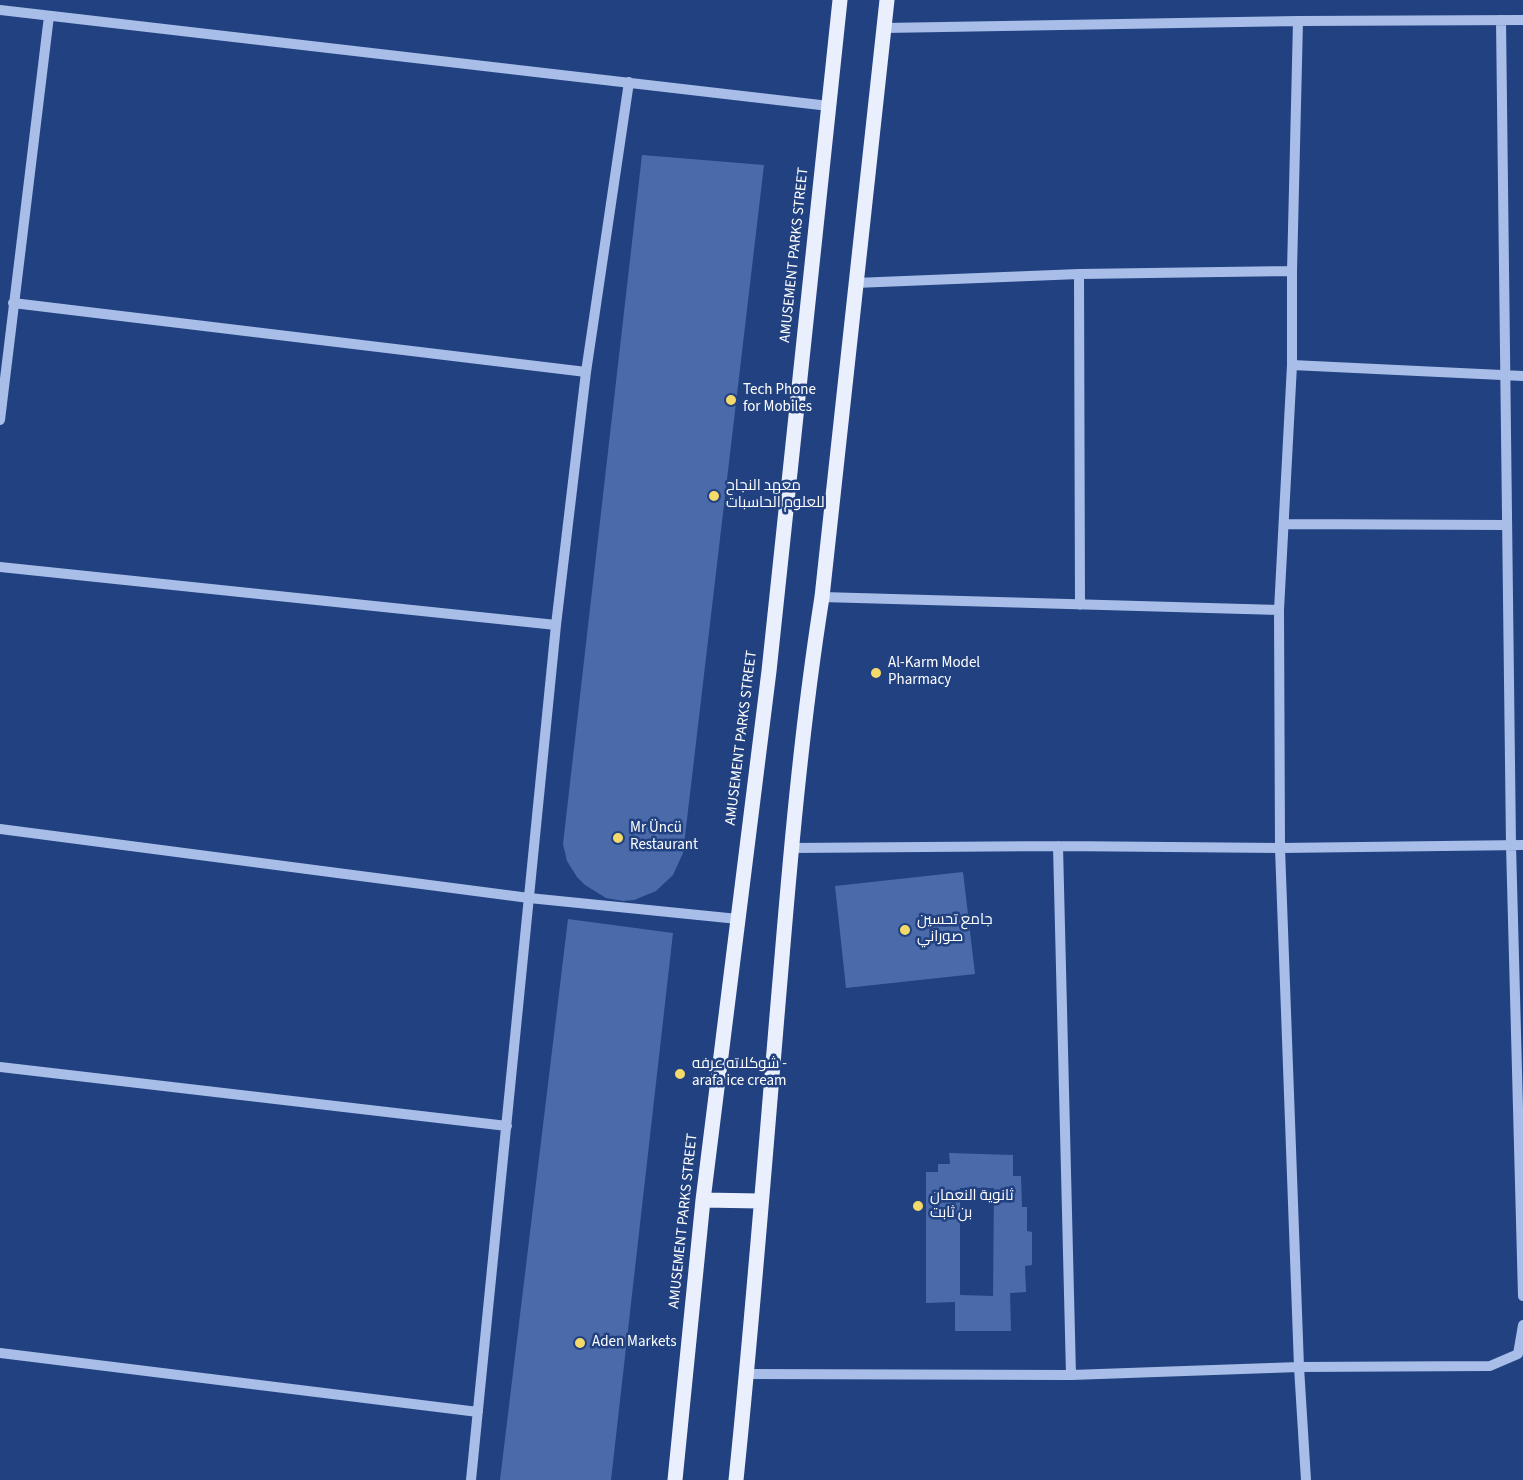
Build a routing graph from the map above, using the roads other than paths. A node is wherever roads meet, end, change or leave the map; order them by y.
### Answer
1 (840, 0) edge
2 (887, 0) edge
3 (0, 10) edge
4 (49, 16) junction
5 (1501, 20) junction
6 (1523, 20) edge
7 (1298, 21) junction
8 (884, 28) junction
9 (629, 82) junction
10 (829, 106) junction
11 (1292, 271) junction
12 (1079, 274) junction
13 (855, 283) junction
14 (13, 303) junction
15 (1292, 365) junction
16 (586, 372) junction
17 (1504, 376) junction
18 (1523, 376) edge
19 (0, 420) edge
20 (1284, 524) junction
21 (1506, 525) junction
22 (0, 567) edge
23 (822, 597) junction
24 (1080, 605) junction
25 (1279, 610) junction
26 (556, 625) junction
27 (0, 829) edge
28 (1523, 844) edge
29 (1510, 845) junction
30 (1058, 846) junction
31 (791, 848) junction
32 (1280, 848) junction
33 (528, 898) junction
34 (738, 919) junction
35 (0, 1067) edge
36 (507, 1126) junction
37 (703, 1200) junction
38 (760, 1202) junction
39 (1523, 1296) edge
40 (1523, 1325) edge
41 (0, 1353) edge
42 (1299, 1367) junction
43 (747, 1374) junction
44 (1071, 1375) junction
45 (478, 1412) junction
46 (471, 1480) edge
47 (675, 1480) edge
48 (736, 1480) edge
49 (1306, 1480) edge

1 - 10 main road, AMUSEMENT PARKS STREET
2 - 8 main road
3 - 4 street
4 - 9 street
4 - 14 street
5 - 6 street
5 - 7 street
5 - 17 street
7 - 8 street
7 - 11 street
8 - 13 main road
9 - 10 street
9 - 16 street
10 - 34 main road, AMUSEMENT PARKS STREET
11 - 12 street
11 - 15 street
12 - 13 street
12 - 24 street
13 - 23 main road
14 - 16 street
14 - 19 street
15 - 17 street
15 - 20 street
16 - 26 street
17 - 18 street
17 - 21 street
20 - 21 street
20 - 25 street
21 - 29 street
22 - 26 street
23 - 24 street
23 - 31 main road
24 - 25 street
25 - 32 street
26 - 33 street
27 - 33 street
28 - 29 street
29 - 32 street
29 - 39 street
30 - 31 street
30 - 32 street
30 - 44 street
31 - 38 main road
32 - 42 street
33 - 34 street
33 - 36 street
34 - 37 main road, AMUSEMENT PARKS STREET
35 - 36 street
36 - 45 street
37 - 38 main road
37 - 47 main road, AMUSEMENT PARKS STREET
38 - 43 main road
40 - 42 street
41 - 45 street
42 - 44 street
42 - 49 street
43 - 44 street
43 - 48 main road
45 - 46 street

